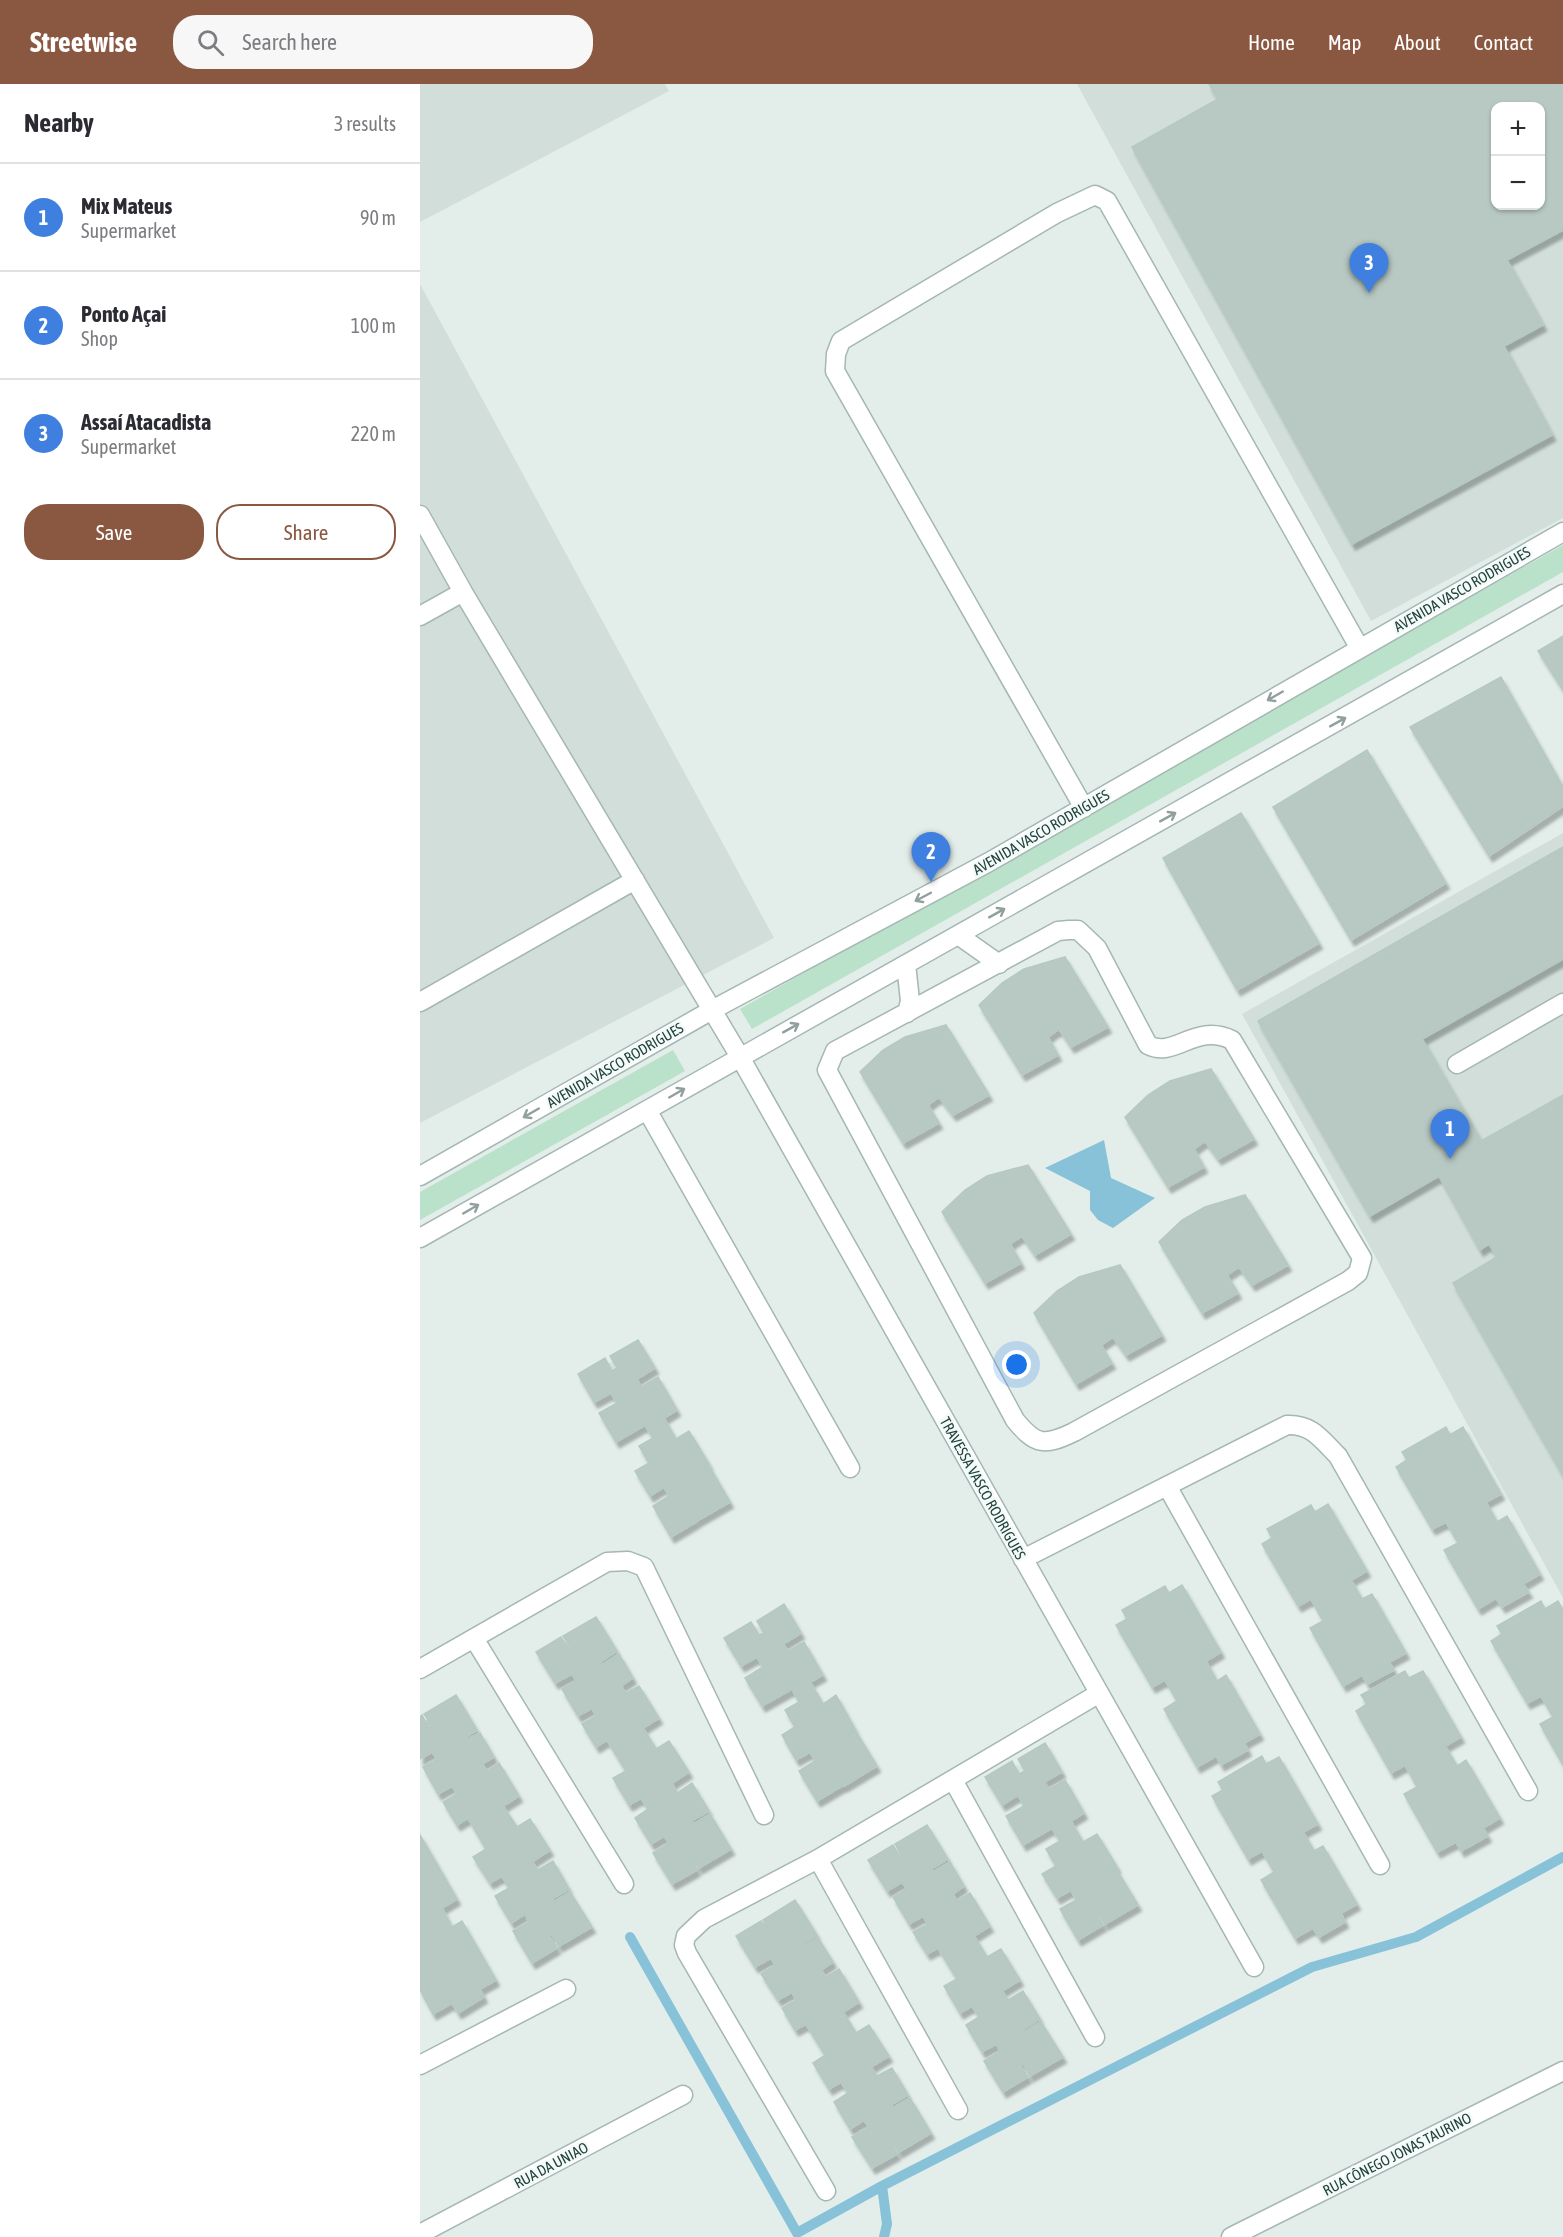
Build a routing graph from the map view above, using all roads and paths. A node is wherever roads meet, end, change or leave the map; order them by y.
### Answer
1 (420, 515) edge
2 (1563, 532) edge
3 (463, 592) junction
4 (1563, 594) edge
5 (420, 616) edge
6 (1359, 647) junction
7 (1084, 808) junction
8 (635, 880) junction
9 (958, 934) junction
10 (906, 964) junction
11 (999, 964) junction
12 (420, 1002) edge
13 (1563, 1003) edge
14 (712, 1010) junction
15 (908, 1012) junction
16 (740, 1057) junction
17 (1457, 1064) dead end
18 (647, 1110) junction
19 (420, 1176) edge
20 (420, 1238) edge
21 (850, 1468) dead end
22 (1167, 1486) junction
23 (1023, 1559) junction
24 (475, 1640) junction
25 (420, 1669) edge
26 (1098, 1694) junction
27 (953, 1780) junction
28 (1527, 1791) dead end
29 (764, 1815) dead end
30 (818, 1859) junction
31 (1380, 1865) dead end
32 (624, 1884) dead end
33 (1254, 1967) dead end
34 (566, 1989) dead end
35 (1095, 2037) dead end
36 (420, 2065) edge
37 (1563, 2071) edge
38 (683, 2095) dead end
39 (958, 2110) dead end
40 (826, 2191) dead end
41 (420, 2234) edge
42 (1231, 2237) edge

1 - 3 street, TRAVESSA VASCO RODRIGUES
2 - 6 street, AVENIDA VASCO RODRIGUES
3 - 5 street
3 - 8 street, TRAVESSA VASCO RODRIGUES
9 -> 4 street
6 -> 7 street, AVENIDA VASCO RODRIGUES
6 - 7 street
7 -> 14 street, AVENIDA VASCO RODRIGUES
8 - 12 street
8 - 14 street, TRAVESSA VASCO RODRIGUES
9 - 10 street
9 - 11 street
10 - 15 street
16 -> 10 street
11 - 15 street
11 - 15 street
13 - 17 street
14 - 16 street, TRAVESSA VASCO RODRIGUES
14 -> 19 street, AVENIDA VASCO RODRIGUES
18 -> 16 street
16 - 23 street, TRAVESSA VASCO RODRIGUES
20 -> 18 street
18 - 21 street
22 - 23 street
22 - 28 street
22 - 31 street
23 - 26 street, TRAVESSA VASCO RODRIGUES
24 - 25 street
24 - 29 street
24 - 32 street
26 - 27 street
26 - 33 street, TRAVESSA VASCO RODRIGUES
27 - 30 street
27 - 35 street
30 - 39 street
30 - 40 street
34 - 36 street
37 - 42 street, RUA CÔNEGO JONAS TAURINO
38 - 41 street, RUA DA UNIAO

